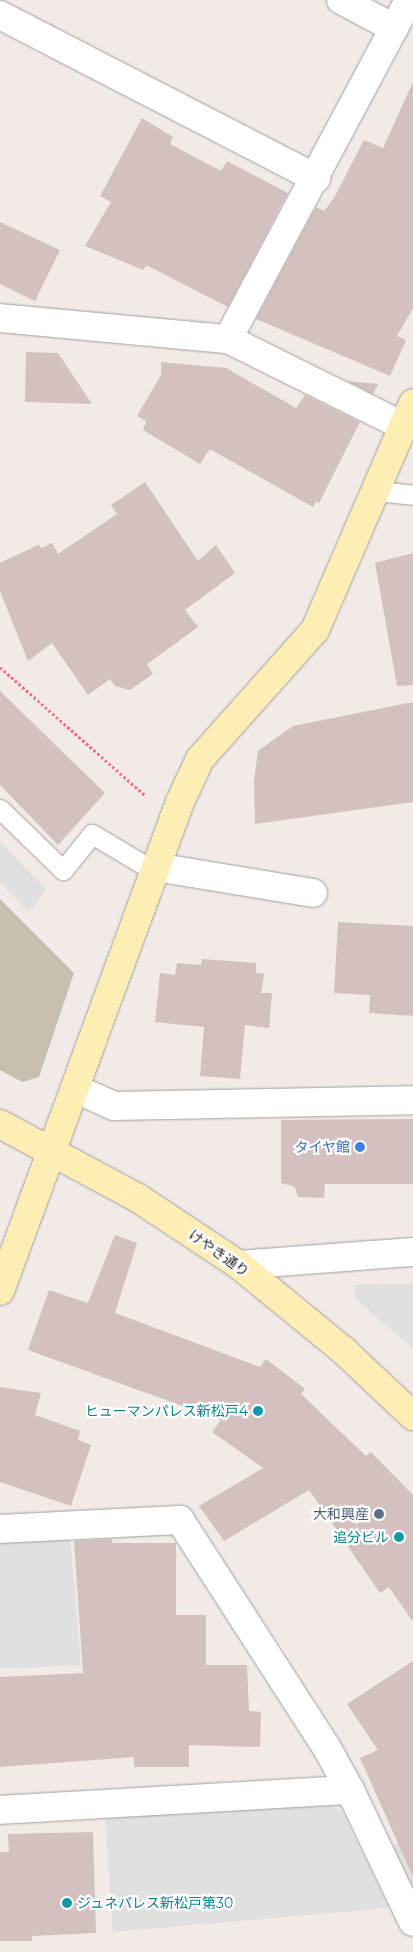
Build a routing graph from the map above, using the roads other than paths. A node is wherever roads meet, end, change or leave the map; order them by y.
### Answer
1 (341, 0) edge
2 (409, 0) edge
3 (0, 14) edge
4 (394, 28) junction
5 (316, 178) junction
6 (0, 318) edge
7 (228, 339) junction
8 (408, 414) edge
9 (377, 491) junction
10 (413, 495) edge
11 (0, 809) edge
12 (155, 869) junction
13 (313, 893) dead end
14 (76, 1089) junction
15 (413, 1100) edge
16 (0, 1124) edge
17 (52, 1149) junction
18 (413, 1252) edge
19 (238, 1265) junction
20 (0, 1291) edge
21 (413, 1416) edge
22 (0, 1529) edge
23 (350, 1790) junction
24 (0, 1810) edge
25 (413, 1922) edge

1 - 4 street
2 - 4 street
3 - 5 street
4 - 5 street
5 - 7 street
6 - 7 street
7 - 8 street
8 - 9 street
9 - 10 lane
9 - 12 street
11 - 12 lane
12 - 13 street
12 - 14 street
14 - 15 street
14 - 17 street
16 - 17 street, けやき通り
17 - 19 street, けやき通り
17 - 20 street
18 - 19 street
19 - 21 street, けやき通り
22 - 23 street
23 - 24 street
23 - 25 street

